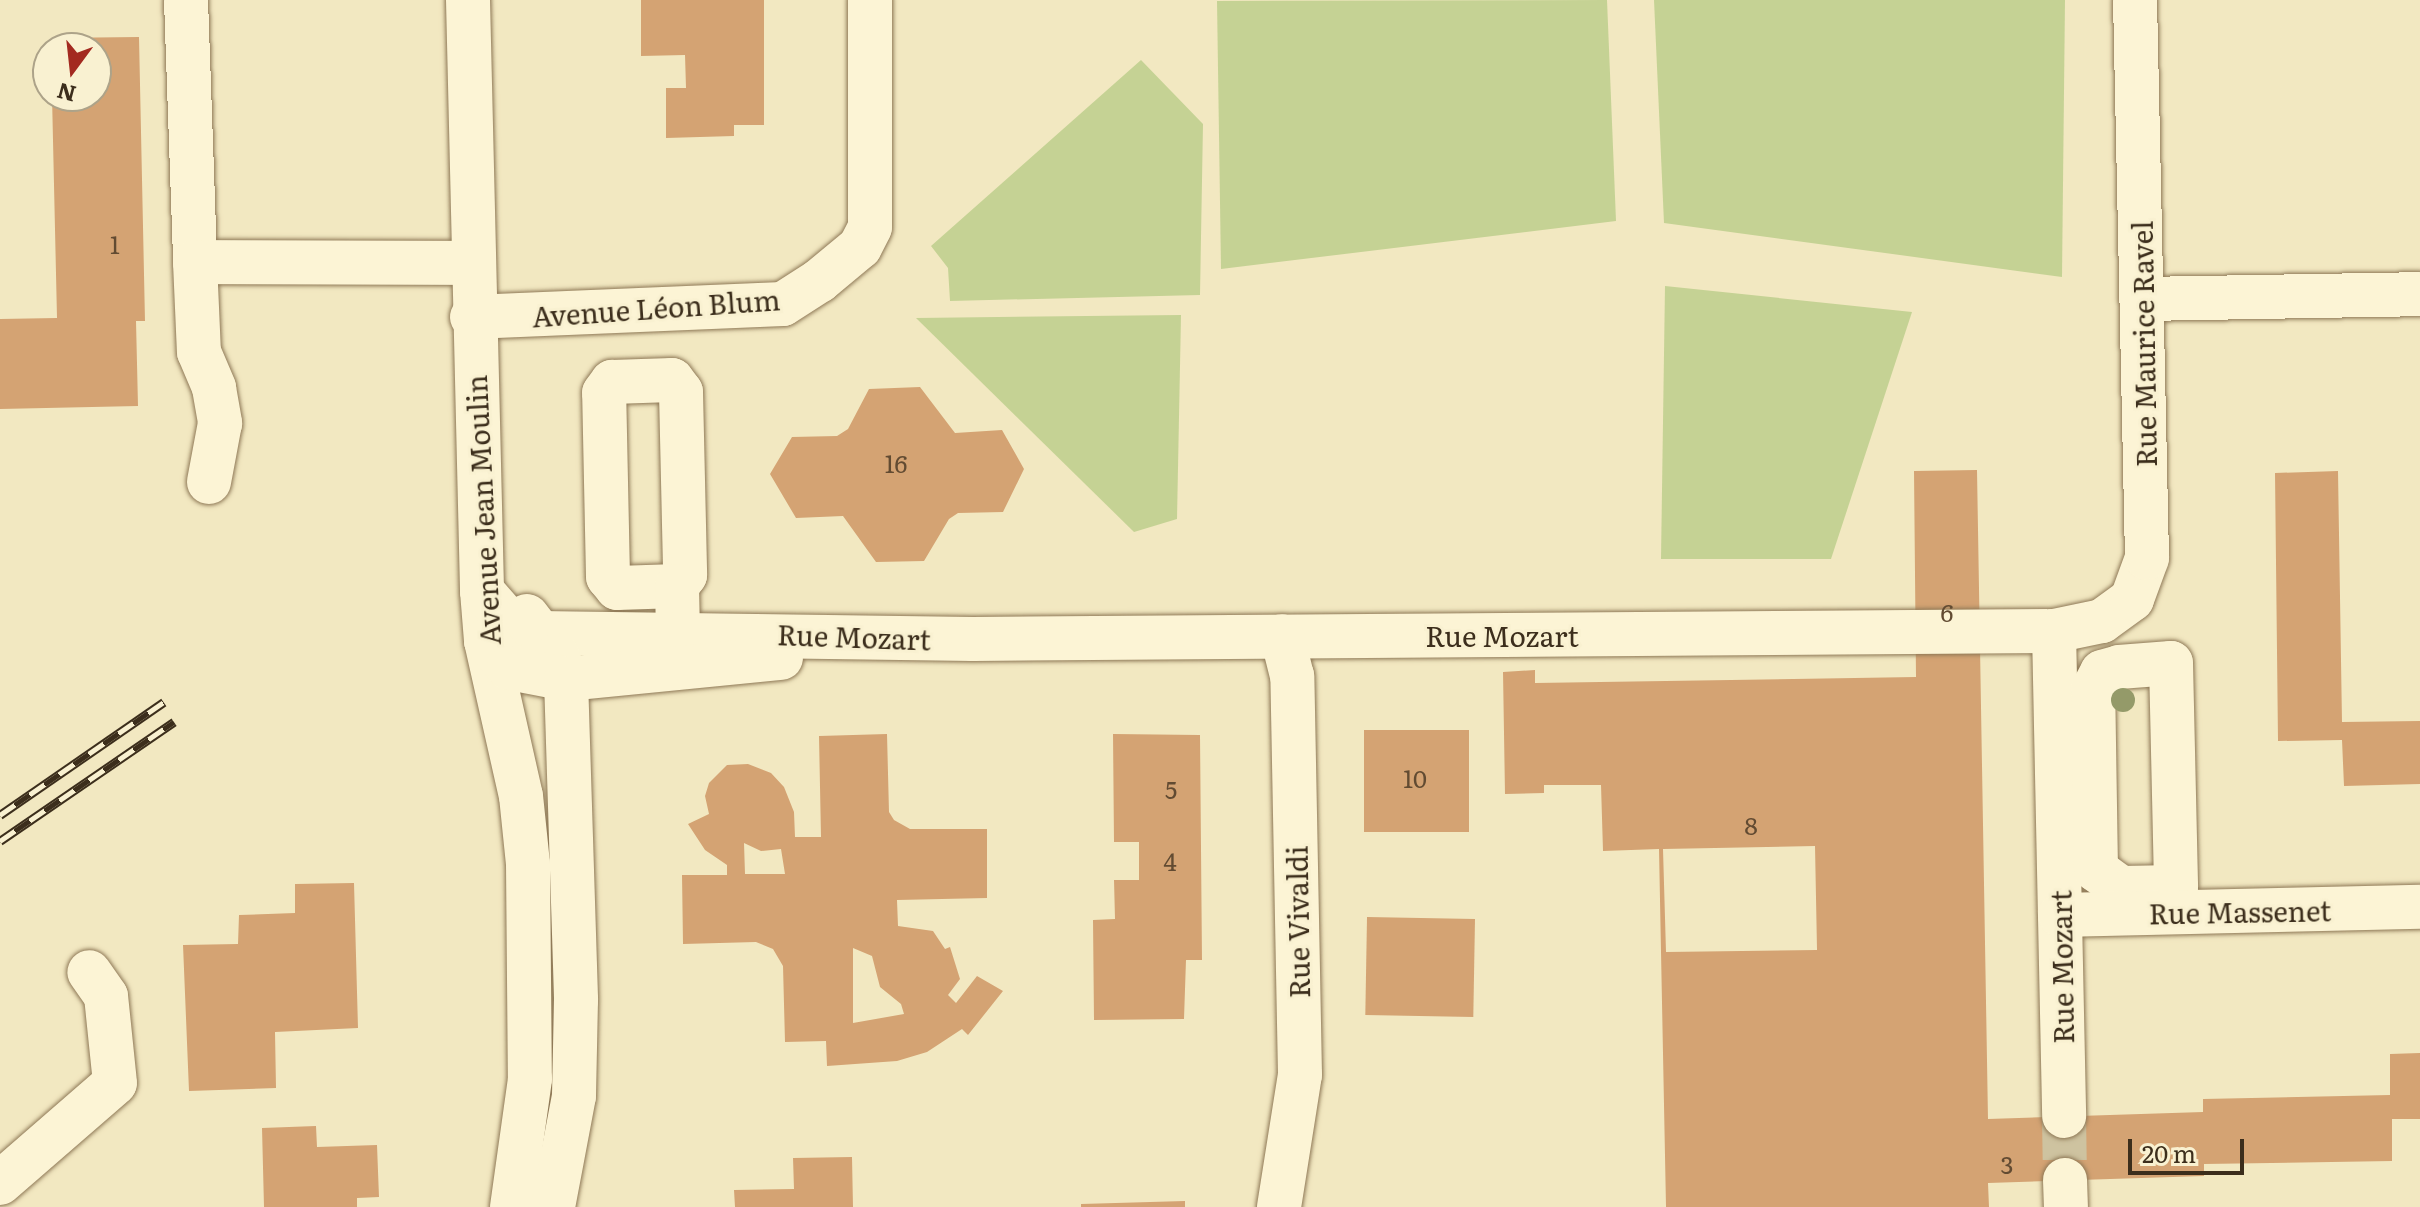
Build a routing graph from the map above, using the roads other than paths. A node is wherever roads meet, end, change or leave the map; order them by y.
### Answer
1 (186, 0) edge
2 (468, 0) edge
3 (2135, 0) edge
4 (870, 8) edge
5 (195, 262) junction
6 (471, 263) junction
7 (2420, 294) edge
8 (2142, 299) junction
9 (472, 317) junction
10 (473, 361) junction
11 (209, 482) dead end
12 (677, 586) dead end
13 (482, 591) junction
14 (2054, 631) junction
15 (539, 633) junction
16 (678, 633) junction
17 (1282, 636) junction
18 (973, 639) junction
19 (486, 641) junction
20 (2171, 663) joint
21 (566, 679) junction
22 (2420, 907) edge
23 (2060, 915) junction
24 (89, 972) dead end
25 (2064, 1116) tunnel mouth
26 (0, 1183) edge
27 (512, 1207) edge
28 (553, 1207) edge
29 (1279, 1207) edge

1 - 5 street
2 - 6 street, Avenue Jean Moulin
3 - 8 street, Rue Maurice Ravel
4 - 9 street, Avenue Léon Blum
5 - 6 street
5 - 11 street
6 - 9 street, Avenue Jean Moulin
7 - 8 street
8 - 14 street, Rue Maurice Ravel
9 - 10 street, Avenue Jean Moulin
10 - 13 street, Avenue Jean Moulin
10 - 15 street, Avenue Jean Moulin
12 - 16 street
13 - 15 street, Rue Mozart
13 - 19 street, Avenue Jean Moulin
14 - 17 street, Rue Mozart
14 - 23 street, Rue Mozart
15 - 16 street, Rue Mozart
15 - 21 street, Avenue Jean Moulin
16 - 18 street, Rue Mozart
17 - 18 street, Rue Mozart
17 - 29 street, Rue Vivaldi
18 - 21 street
19 - 21 street
19 - 27 street, Avenue Jean Moulin
20 - 20 street
21 - 28 street, Avenue Jean Moulin
22 - 23 street, Rue Massenet
23 - 25 street, Rue Mozart
24 - 26 street

